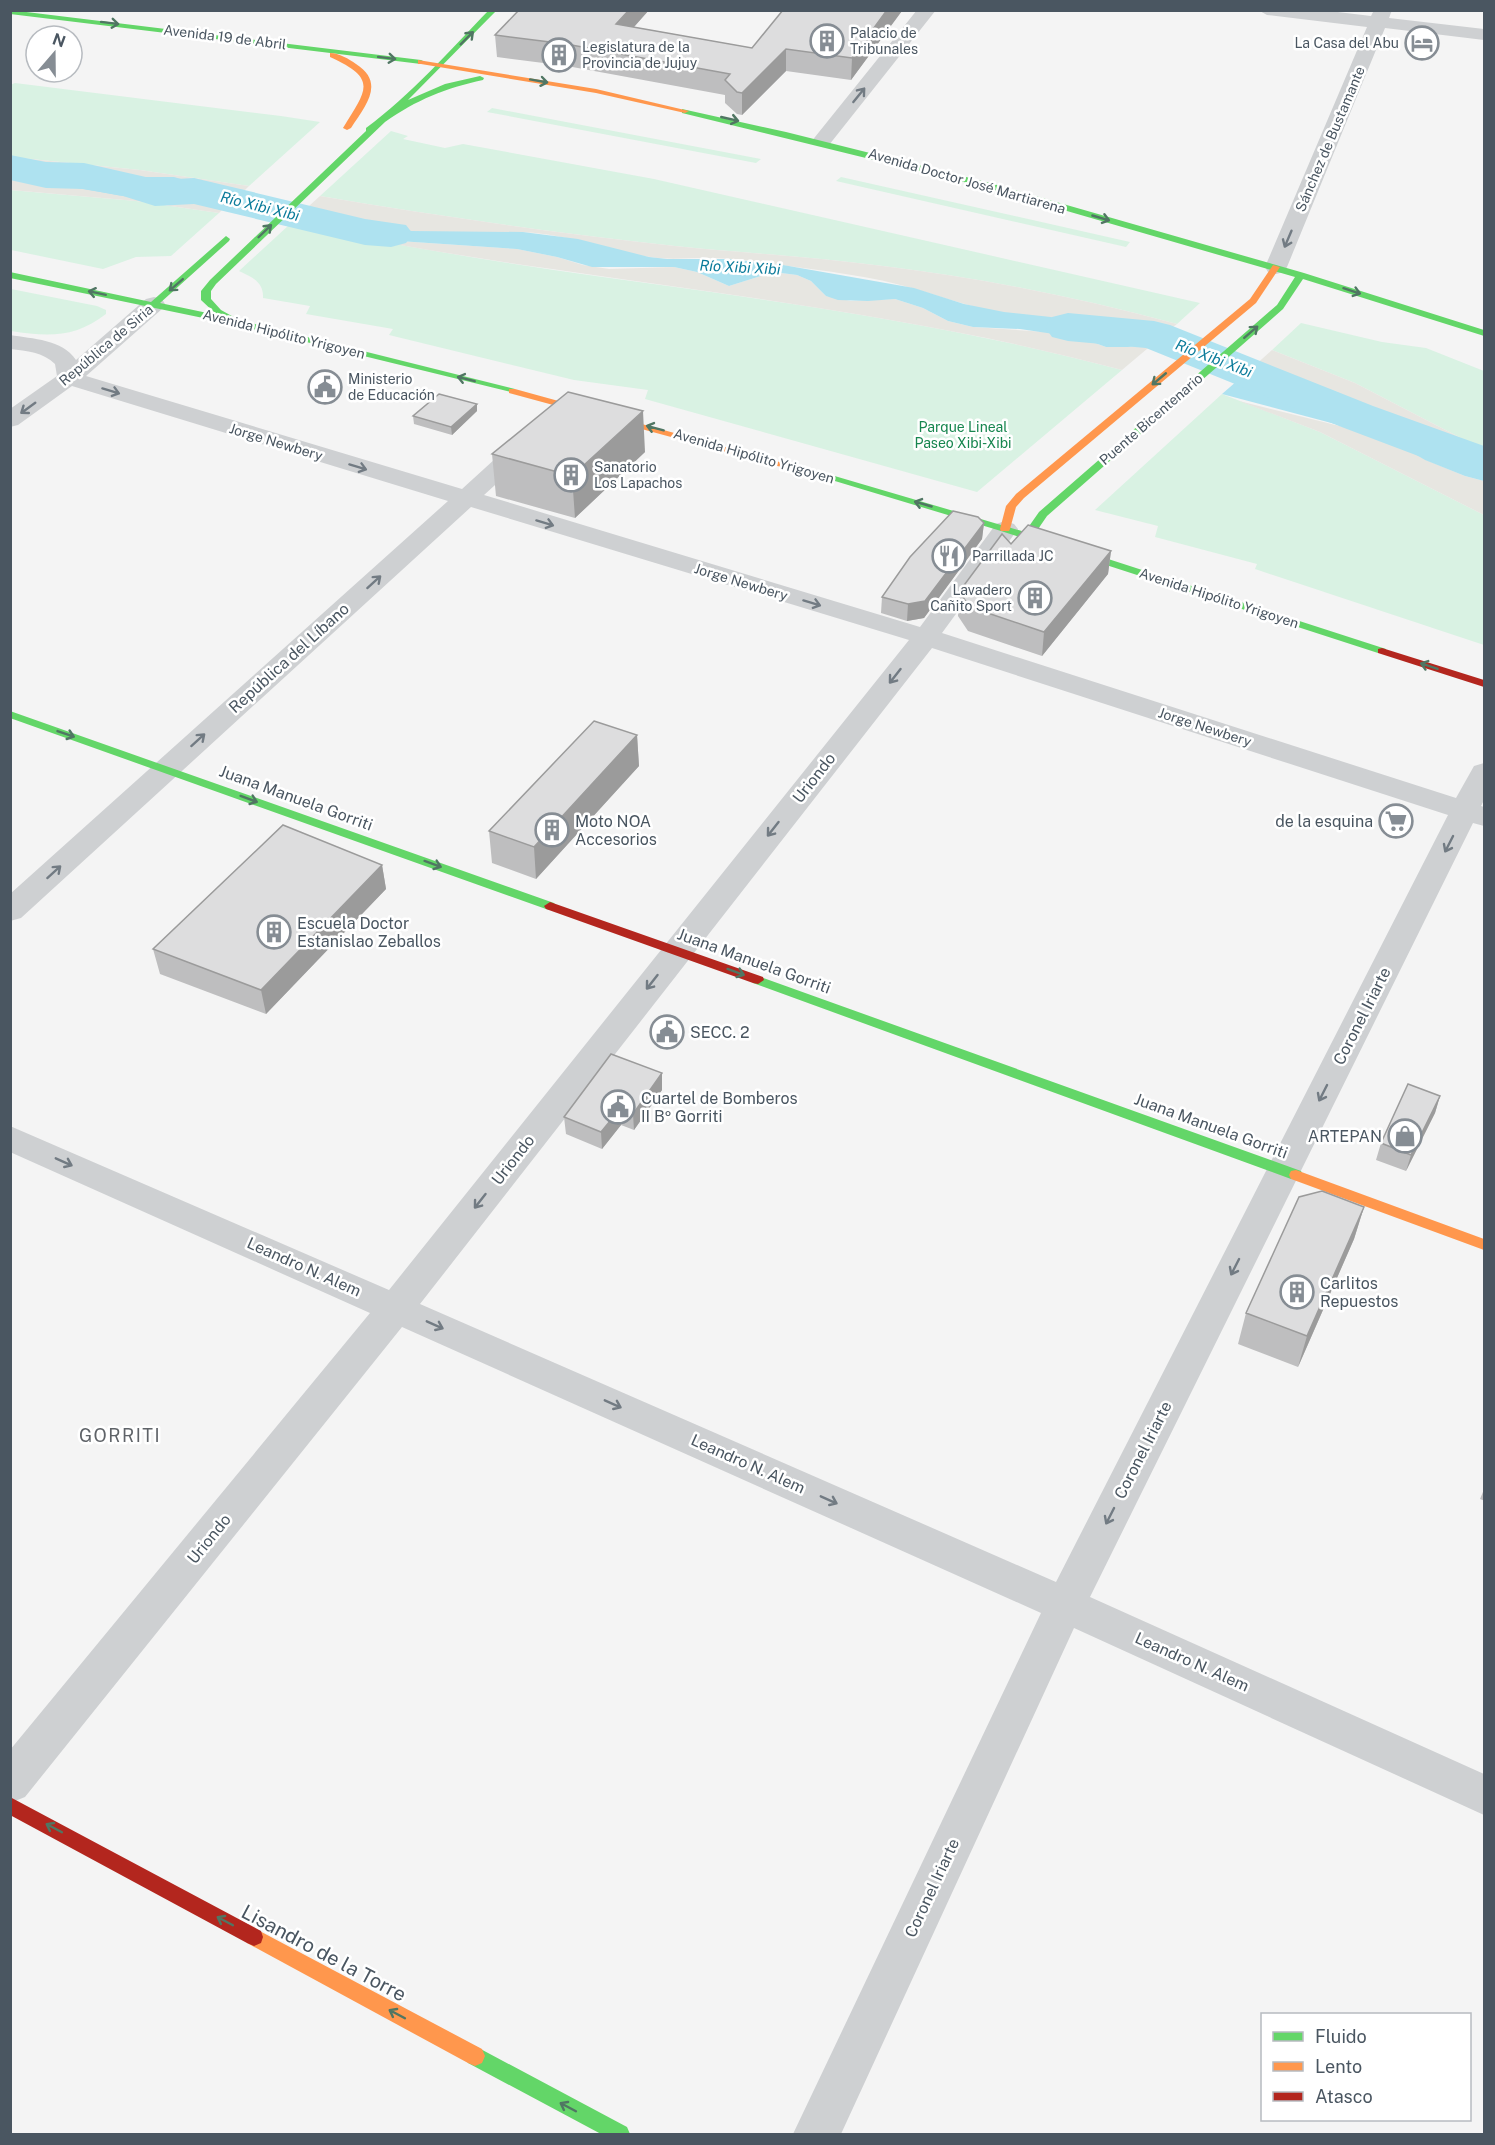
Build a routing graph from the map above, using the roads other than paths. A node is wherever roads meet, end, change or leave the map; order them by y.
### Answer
1 (494, 10) edge
2 (927, 10) edge
3 (1267, 10) edge
4 (10, 12) edge
5 (55, 13) edge
6 (1381, 16) edge
7 (1485, 34) edge
8 (311, 48) junction
9 (436, 48) dead end
10 (421, 62) junction
11 (440, 65) junction
12 (512, 76) junction
13 (404, 78) dead end
14 (380, 98) dead end
15 (369, 130) junction
16 (822, 141) junction
17 (232, 234) dead end
18 (1276, 267) junction
19 (10, 275) edge
20 (1301, 275) junction
21 (154, 304) junction
22 (237, 322) junction
23 (1485, 333) edge
24 (10, 342) edge
25 (69, 378) junction
26 (568, 405) junction
27 (10, 420) edge
28 (465, 499) junction
29 (1016, 532) junction
30 (926, 637) junction
31 (1485, 684) edge
32 (10, 714) edge
33 (166, 769) junction
34 (1485, 772) edge
35 (1475, 814) edge
36 (10, 911) edge
37 (677, 951) junction
38 (10, 1138) edge
39 (1284, 1170) junction
40 (1485, 1245) edge
41 (396, 1308) junction
42 (1065, 1605) junction
43 (10, 1783) edge
44 (1485, 1795) edge
45 (10, 1805) edge
46 (620, 2134) edge
47 (817, 2134) edge

11 -> 1 main road
16 -> 2 street
3 - 6 street
4 - 5 main road, Avenida 19 de Abril
5 -> 8 main road, Avenida 19 de Abril
6 - 7 street
6 -> 18 street, Sánchez de Bustamante
8 -> 10 main road, Avenida 19 de Abril
8 - 14 main road
9 - 10 main road
10 - 11 main road, Avenida 19 de Abril
10 - 13 main road
11 - 12 main road, Avenida Doctor José Martiarena
11 - 15 main road
12 - 15 main road
12 -> 16 main road, Avenida Doctor José Martiarena
22 -> 15 main road
16 -> 18 main road, Avenida Doctor José Martiarena
17 -> 21 main road, República de Siria
18 - 20 main road, Avenida Doctor José Martiarena
18 -> 29 main road, Puente Bicentenario
21 -> 19 main road, Avenida Hipólito Yrigoyen
20 -> 23 main road, Avenida Doctor José Martiarena
29 -> 20 main road, Puente Bicentenario
21 - 22 main road, Avenida Hipólito Yrigoyen
21 - 25 street, República de Siria
26 -> 22 main road, Avenida Hipólito Yrigoyen
24 - 25 street
25 -> 27 street, República de Siria
25 -> 28 street, Jorge Newbery
26 - 28 street, República del Líbano
29 -> 26 main road, Avenida Hipólito Yrigoyen
28 -> 30 street, Jorge Newbery
33 -> 28 street, República del Líbano
29 - 30 street, Uriondo
31 -> 29 main road, Avenida Hipólito Yrigoyen
30 - 35 street, Jorge Newbery
30 -> 37 street, Uriondo
32 -> 33 main road, Juana Manuela Gorriti
36 -> 33 street, República del Líbano
33 -> 37 main road, Juana Manuela Gorriti
34 - 35 street, Coronel Iriarte
35 -> 39 street, Coronel Iriarte
37 -> 39 main road, Juana Manuela Gorriti
37 -> 41 street, Uriondo
38 -> 41 street, Leandro N. Alem
39 - 40 main road, Juana Manuela Gorriti
39 -> 42 street, Coronel Iriarte
41 -> 42 street, Leandro N. Alem
41 - 43 street, Uriondo
42 - 44 street, Leandro N. Alem
42 - 47 street, Coronel Iriarte
46 -> 45 main road, Lisandro de la Torre

